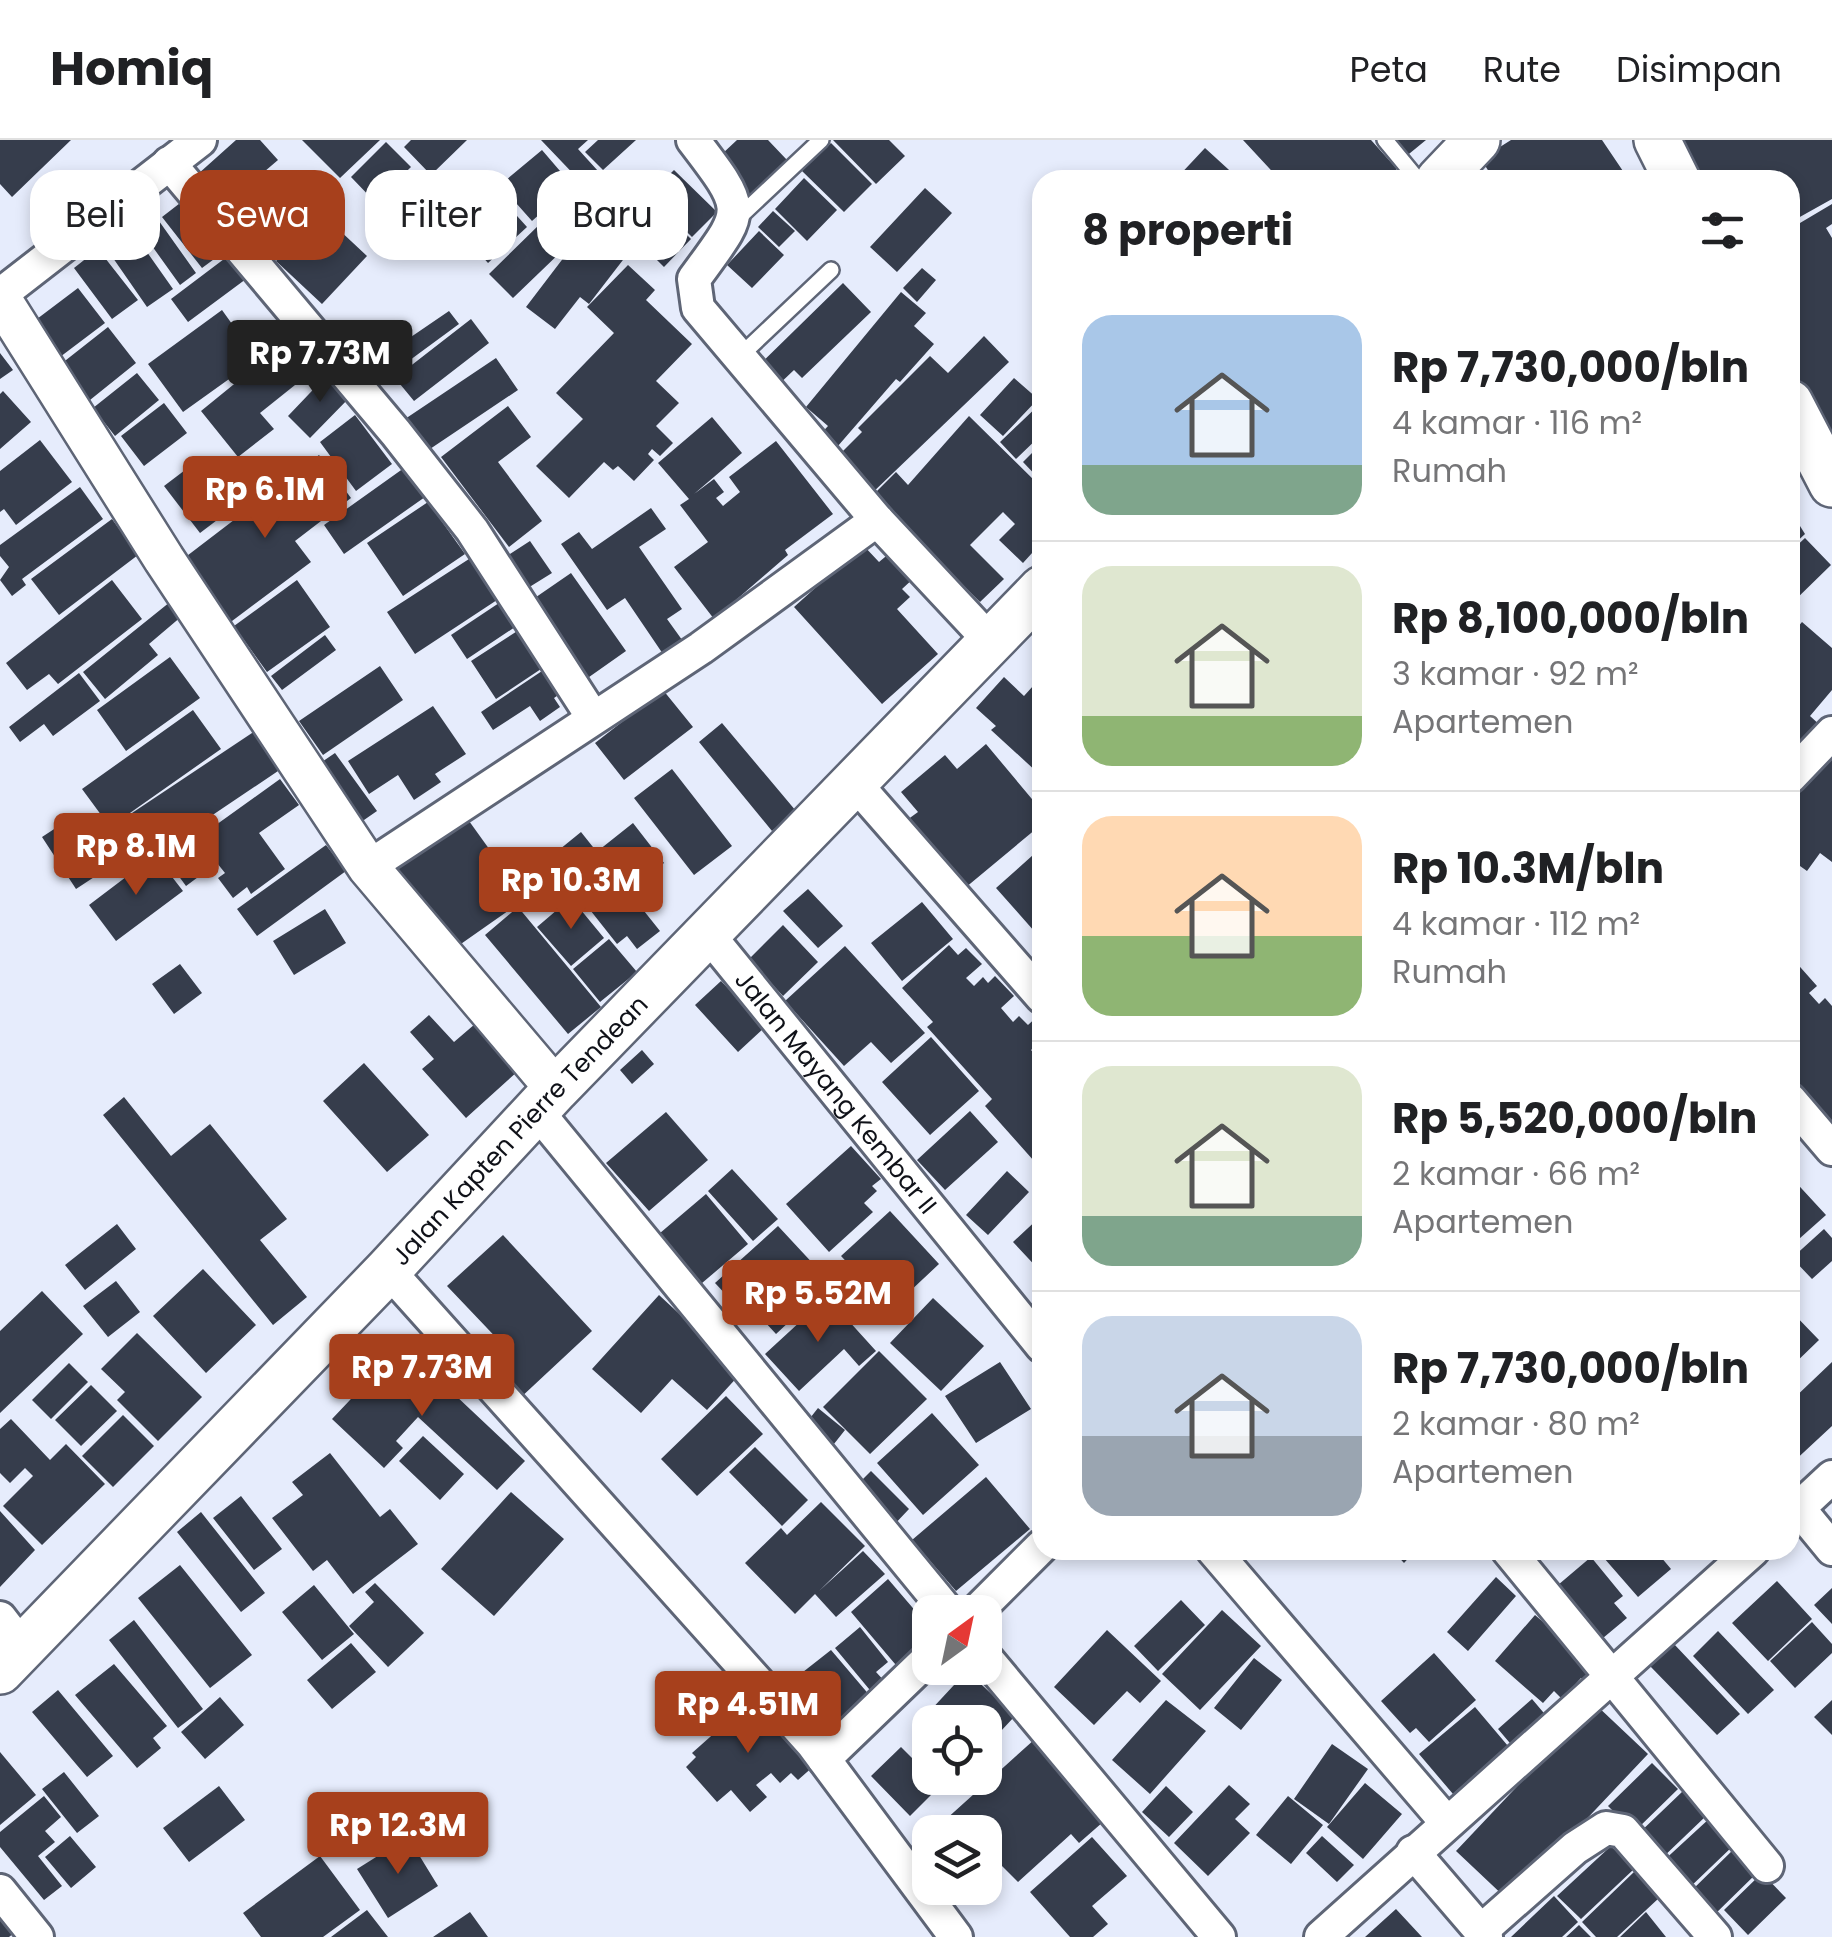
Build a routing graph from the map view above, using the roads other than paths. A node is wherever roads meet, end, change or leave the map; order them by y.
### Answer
1 (200, 140) edge
2 (692, 140) edge
3 (821, 140) edge
4 (1385, 140) edge
5 (1477, 140) edge
6 (1656, 140) edge
7 (169, 163) junction
8 (1410, 170) edge
9 (1448, 170) edge
10 (1672, 170) edge
11 (734, 222) junction
12 (831, 270) dead end
13 (0, 296) edge
14 (738, 358) junction
15 (1800, 422) edge
16 (1832, 484) edge
17 (877, 520) junction
18 (1032, 599) edge
19 (991, 642) junction
20 (592, 716) junction
21 (1832, 733) edge
22 (1800, 767) edge
23 (853, 781) junction
24 (368, 867) junction
25 (706, 933) junction
26 (1032, 986) edge
27 (546, 1100) junction
28 (1800, 1112) edge
29 (1832, 1150) edge
30 (388, 1270) junction
31 (1032, 1334) edge
32 (1832, 1477) edge
33 (1800, 1502) edge
34 (1800, 1515) edge
35 (1832, 1549) edge
36 (1032, 1556) edge
37 (1222, 1560) edge
38 (1516, 1560) edge
39 (1742, 1560) edge
40 (935, 1595) edge
41 (993, 1595) edge
42 (8, 1646) edge
43 (912, 1674) edge
44 (1002, 1676) edge
45 (1612, 1680) junction
46 (824, 1759) junction
47 (1447, 1822) junction
48 (1413, 1852) junction
49 (1767, 1866) dead end
50 (0, 1890) edge
51 (1484, 1934) edge
52 (38, 1937) edge
53 (956, 1937) edge
54 (1219, 1937) edge
55 (1321, 1937) edge
56 (1715, 1937) edge

1 - 7 street
2 - 11 street
3 - 11 lane
4 - 8 lane
5 - 9 main road
6 - 10 main road
7 - 13 street
7 - 20 street
11 - 14 street
12 - 14 lane
13 - 24 street
14 - 17 street
15 - 16 main road
17 - 19 street
17 - 20 street
18 - 19 main road, Jalan Kapten Pierre Tendean
19 - 23 main road, Jalan Kapten Pierre Tendean
20 - 24 street
21 - 22 street
23 - 25 main road, Jalan Kapten Pierre Tendean
23 - 26 street
24 - 27 street
25 - 27 main road, Jalan Kapten Pierre Tendean
25 - 31 street, Jalan Mayang Kembar II
27 - 30 main road, Jalan Kapten Pierre Tendean
27 - 40 street
28 - 29 street
30 - 42 main road, Jalan Kapten Pierre Tendean
30 - 46 street
32 - 33 street
34 - 35 street
36 - 41 street
37 - 47 street
38 - 45 street
39 - 45 street
43 - 46 street
44 - 54 street
45 - 47 street
45 - 49 street
46 - 53 street
47 - 48 street
48 - 51 street
48 - 55 street
50 - 52 street
51 - 56 street

